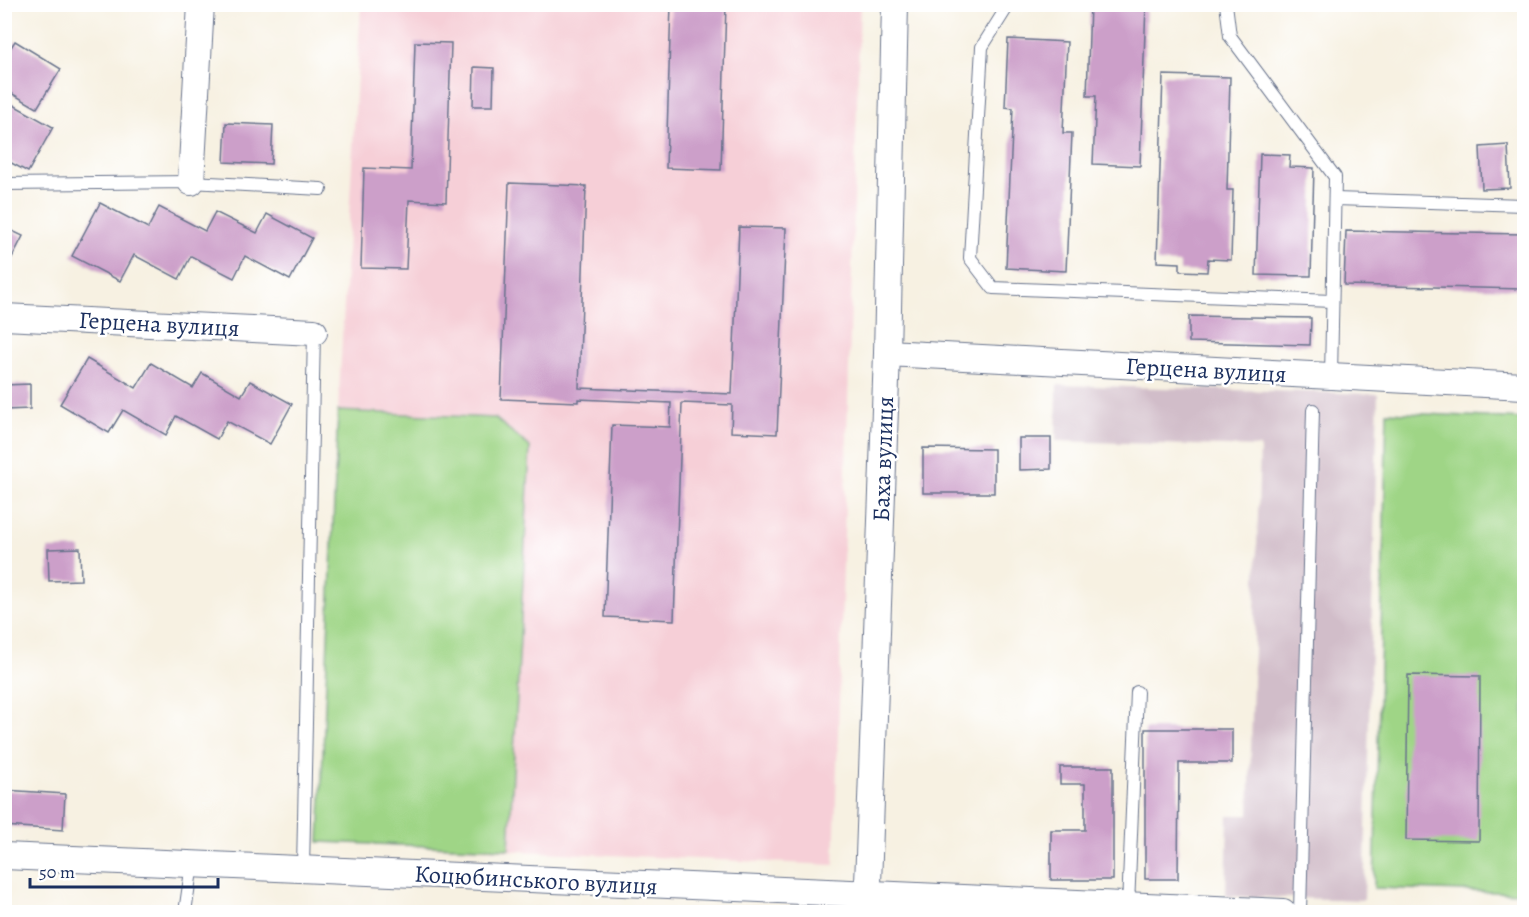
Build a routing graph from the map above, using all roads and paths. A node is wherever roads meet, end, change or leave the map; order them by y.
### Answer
1 (201, 4) edge
2 (895, 4) edge
3 (1009, 4) edge
4 (1226, 4) edge
5 (191, 182) junction
6 (4, 184) edge
7 (321, 189) dead end
8 (1335, 200) junction
9 (1524, 205) edge
10 (1332, 301) junction
11 (4, 317) edge
12 (315, 332) joint
13 (887, 354) junction
14 (1331, 376) junction
15 (1524, 386) edge
16 (1313, 410) dead end
17 (1137, 692) dead end
18 (4, 856) edge
19 (192, 864) junction
20 (303, 869) junction
21 (867, 903) edge
22 (1128, 906) junction
23 (185, 912) edge
24 (1283, 912) edge
25 (1300, 912) edge

1 - 5 street
2 - 13 street, Баха вулиця
3 - 10 lane
4 - 8 lane
5 - 6 lane
5 - 7 lane
8 - 9 lane
8 - 10 lane
10 - 14 lane
11 - 12 street, Герцена вулиця
12 - 20 lane
13 - 14 street, Герцена вулиця
13 - 21 street, Баха вулиця
14 - 15 street, Герцена вулиця
16 - 25 lane
17 - 22 lane
18 - 19 street, Коцюбинського вулиця
19 - 20 street, Коцюбинського вулиця
19 - 23 lane
20 - 21 street, Коцюбинського вулиця
21 - 22 street, Коцюбинського вулиця
22 - 24 street, Коцюбинського вулиця

